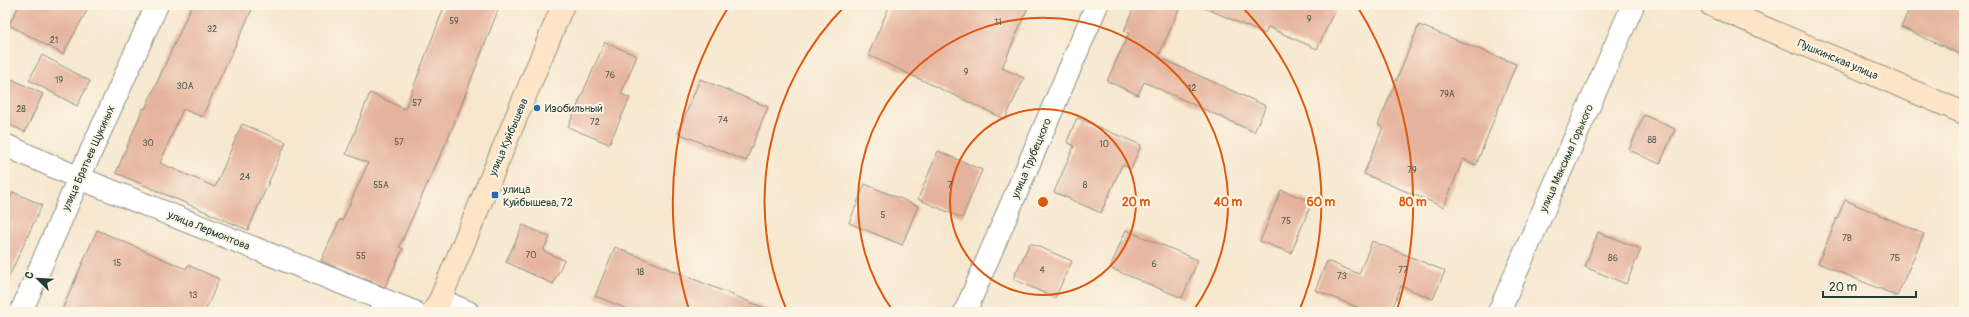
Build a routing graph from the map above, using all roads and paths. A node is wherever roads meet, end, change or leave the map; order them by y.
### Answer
1 (157, 5) edge
2 (562, 5) edge
3 (1097, 5) edge
4 (1633, 5) edge
5 (1711, 5) edge
6 (1964, 113) edge
7 (5, 145) edge
8 (79, 178) junction
9 (436, 306) edge
10 (21, 312) edge
11 (414, 312) edge
12 (468, 312) edge
13 (966, 312) edge
14 (1500, 312) edge

1 - 8 street, улица Братьев Щукиных
2 - 9 street, улица Куйбышева
3 - 13 street, улица Трубецкого
4 - 14 street, улица Максима Горького
5 - 6 street, Пушкинская улица
7 - 8 street, улица Лермонтова
8 - 10 street, улица Братьев Щукиных
8 - 11 street, улица Лермонтова
9 - 12 street

